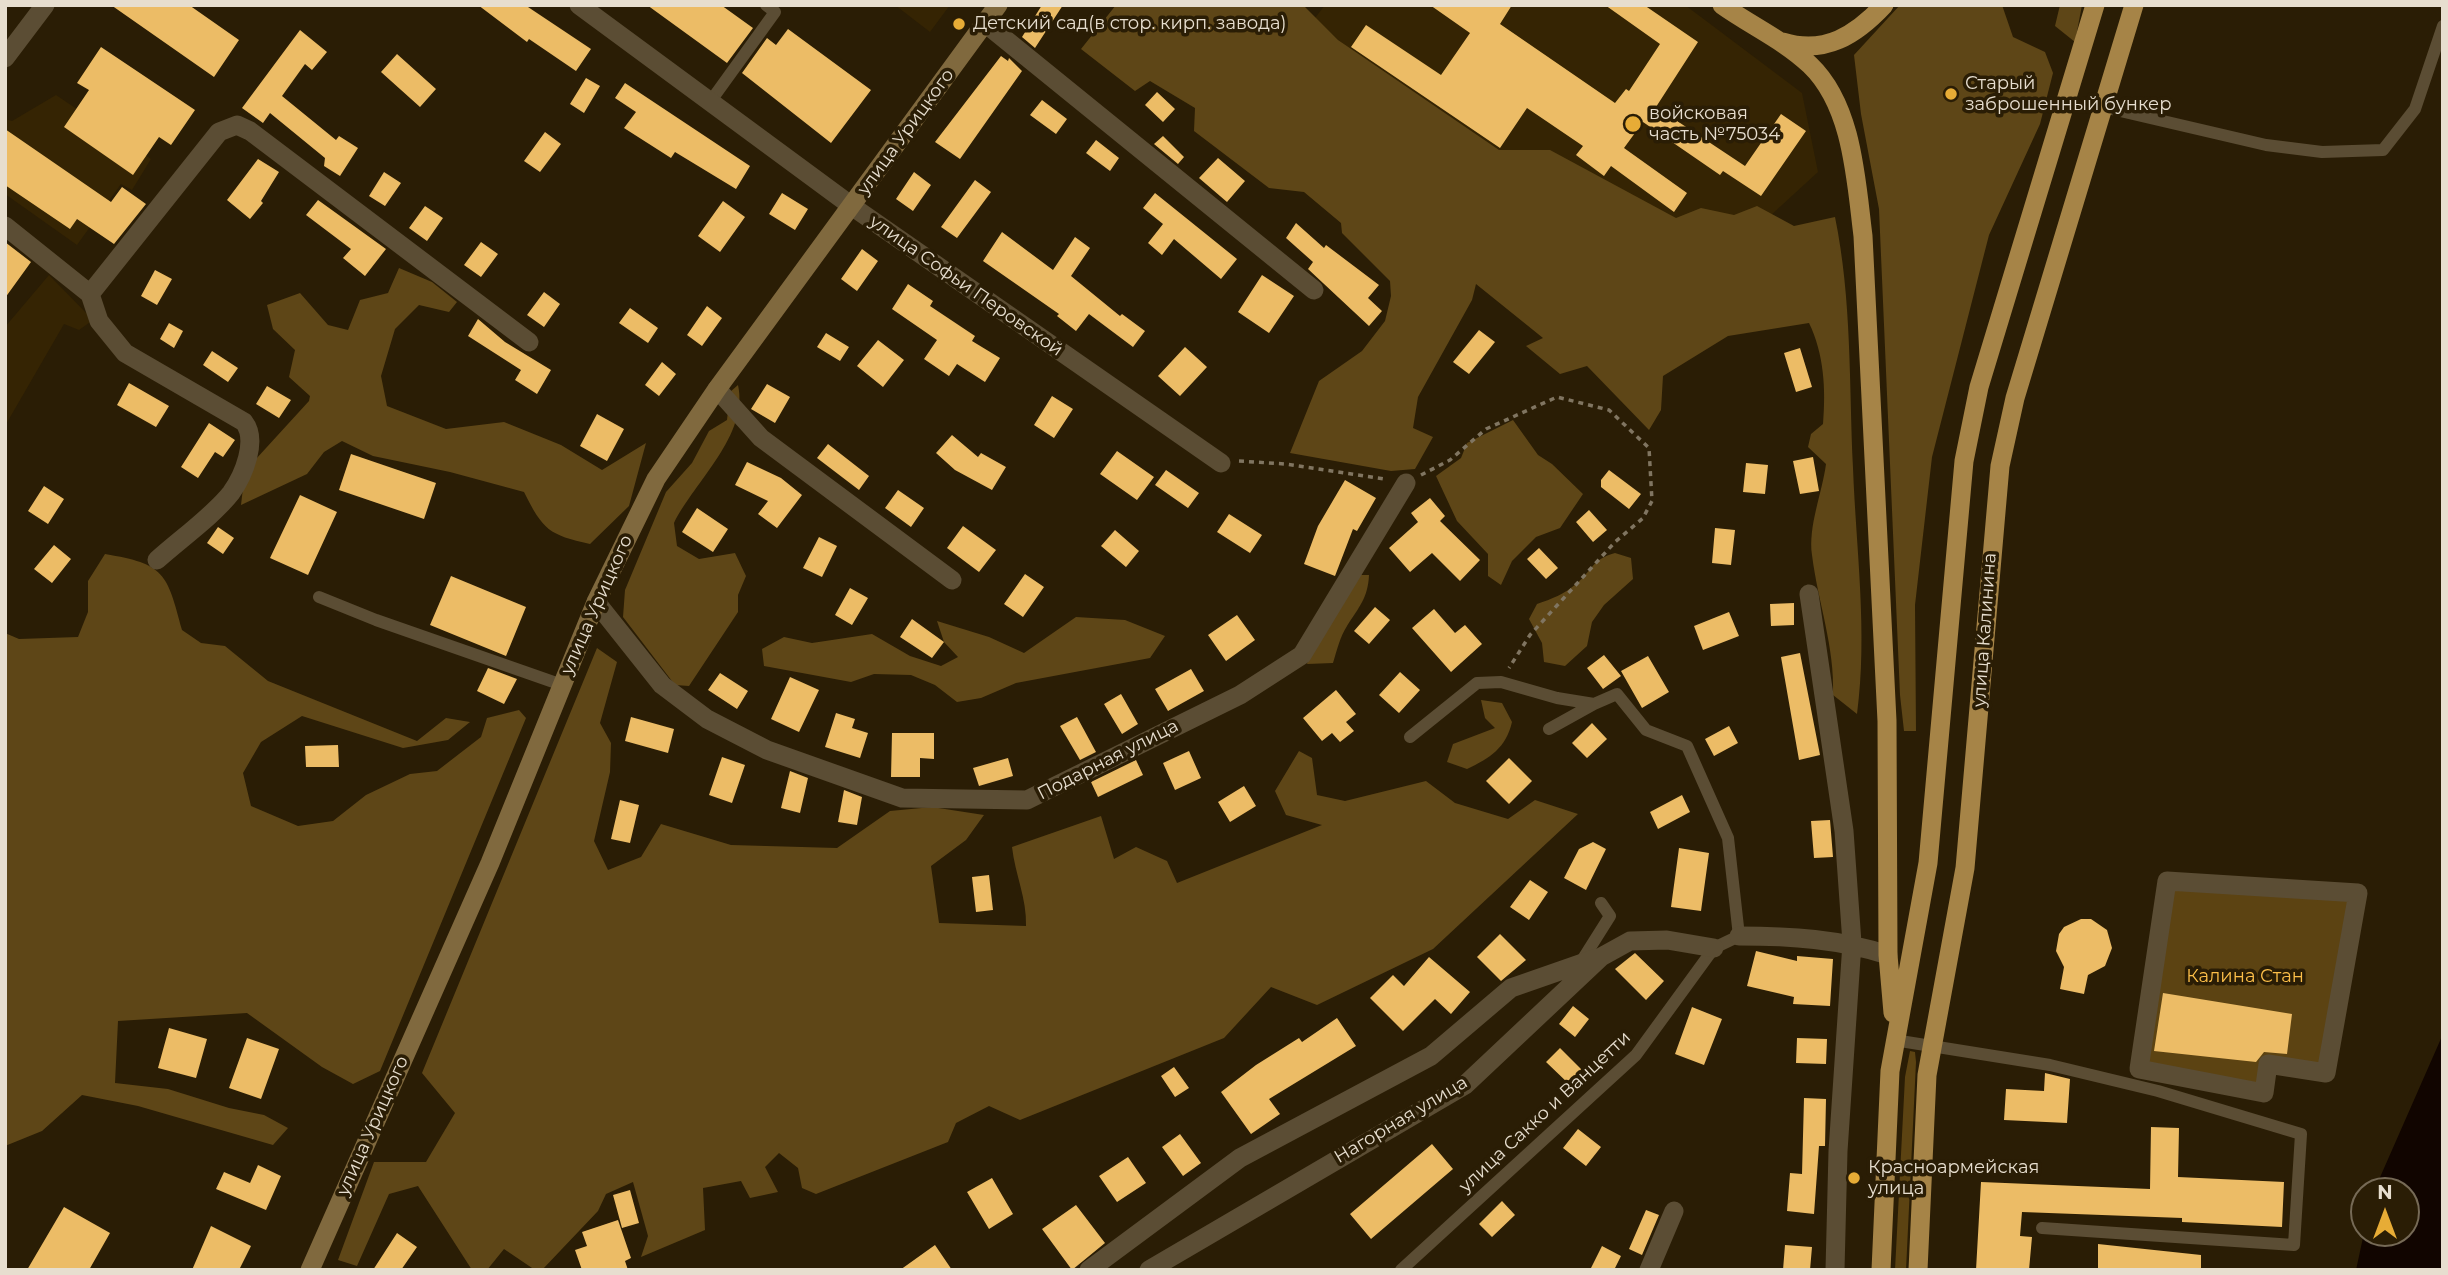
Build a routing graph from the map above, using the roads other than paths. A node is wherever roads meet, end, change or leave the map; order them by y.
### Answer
1 (45, 5) edge
2 (579, 5) edge
3 (766, 5) edge
4 (998, 5) edge
5 (1721, 5) edge
6 (1884, 5) edge
7 (2095, 5) edge
8 (2134, 5) edge
9 (985, 23) junction
10 (2443, 26) edge
11 (1762, 34) junction
12 (5, 58) edge
13 (710, 102) junction
14 (2103, 107) junction
15 (853, 207) junction
16 (5, 226) edge
17 (1314, 290) dead end
18 (90, 294) junction
19 (529, 342) dead end
20 (717, 389) junction
21 (1220, 463) road end
22 (1406, 483) road end
23 (157, 560) dead end
24 (952, 580) dead end
25 (1809, 594) dead end
26 (319, 597) dead end
27 (596, 602) junction
28 (562, 685) junction
29 (1594, 704) junction
30 (1549, 729) dead end
31 (1410, 737) dead end
32 (2167, 881) joint
33 (1601, 903) dead end
34 (1739, 936) junction
35 (1852, 943) junction
36 (1714, 948) junction
37 (1888, 955) junction
38 (1601, 957) junction
39 (1581, 962) junction
40 (1895, 1036) junction
41 (1931, 1045) junction
42 (1674, 1211) dead end
43 (2042, 1228) dead end
44 (310, 1270) edge
45 (1089, 1270) edge
46 (1149, 1270) edge
47 (1401, 1270) edge
48 (1649, 1270) edge
49 (1835, 1270) edge
50 (1881, 1270) edge
51 (1918, 1270) edge

1 - 12 street
2 - 13 street, улица Софьи Перовской
3 - 13 lane
4 - 9 main road, улица Урицкого
5 - 11 main road
6 - 11 main road
7 - 40 main road, улица Калинина
8 - 14 main road, улица Калинина
9 - 15 main road, улица Урицкого
9 - 17 street
10 - 14 lane
11 - 37 main road
13 - 15 street, улица Софьи Перовской
14 - 41 main road, улица Калинина
15 - 20 main road, улица Урицкого
15 - 21 street, улица Софьи Перовской
16 - 18 street
18 - 19 street
18 - 23 street
20 - 24 street
20 - 27 main road, улица Урицкого
22 - 27 street, Подарная улица
25 - 35 street
26 - 28 lane
27 - 28 main road, улица Урицкого
28 - 44 main road, улица Урицкого
29 - 30 lane
29 - 31 lane
29 - 34 lane
32 - 32 street
33 - 39 lane
34 - 35 street
34 - 36 lane, улица Сакко и Ванцетти
35 - 37 street
35 - 49 street
36 - 38 street, Нагорная улица
36 - 47 lane, улица Сакко и Ванцетти
37 - 40 main road
38 - 39 street
38 - 46 street, Нагорная улица
39 - 45 street
40 - 41 lane
40 - 50 main road, улица Калинина
41 - 43 lane
41 - 51 main road, улица Калинина
42 - 48 street

